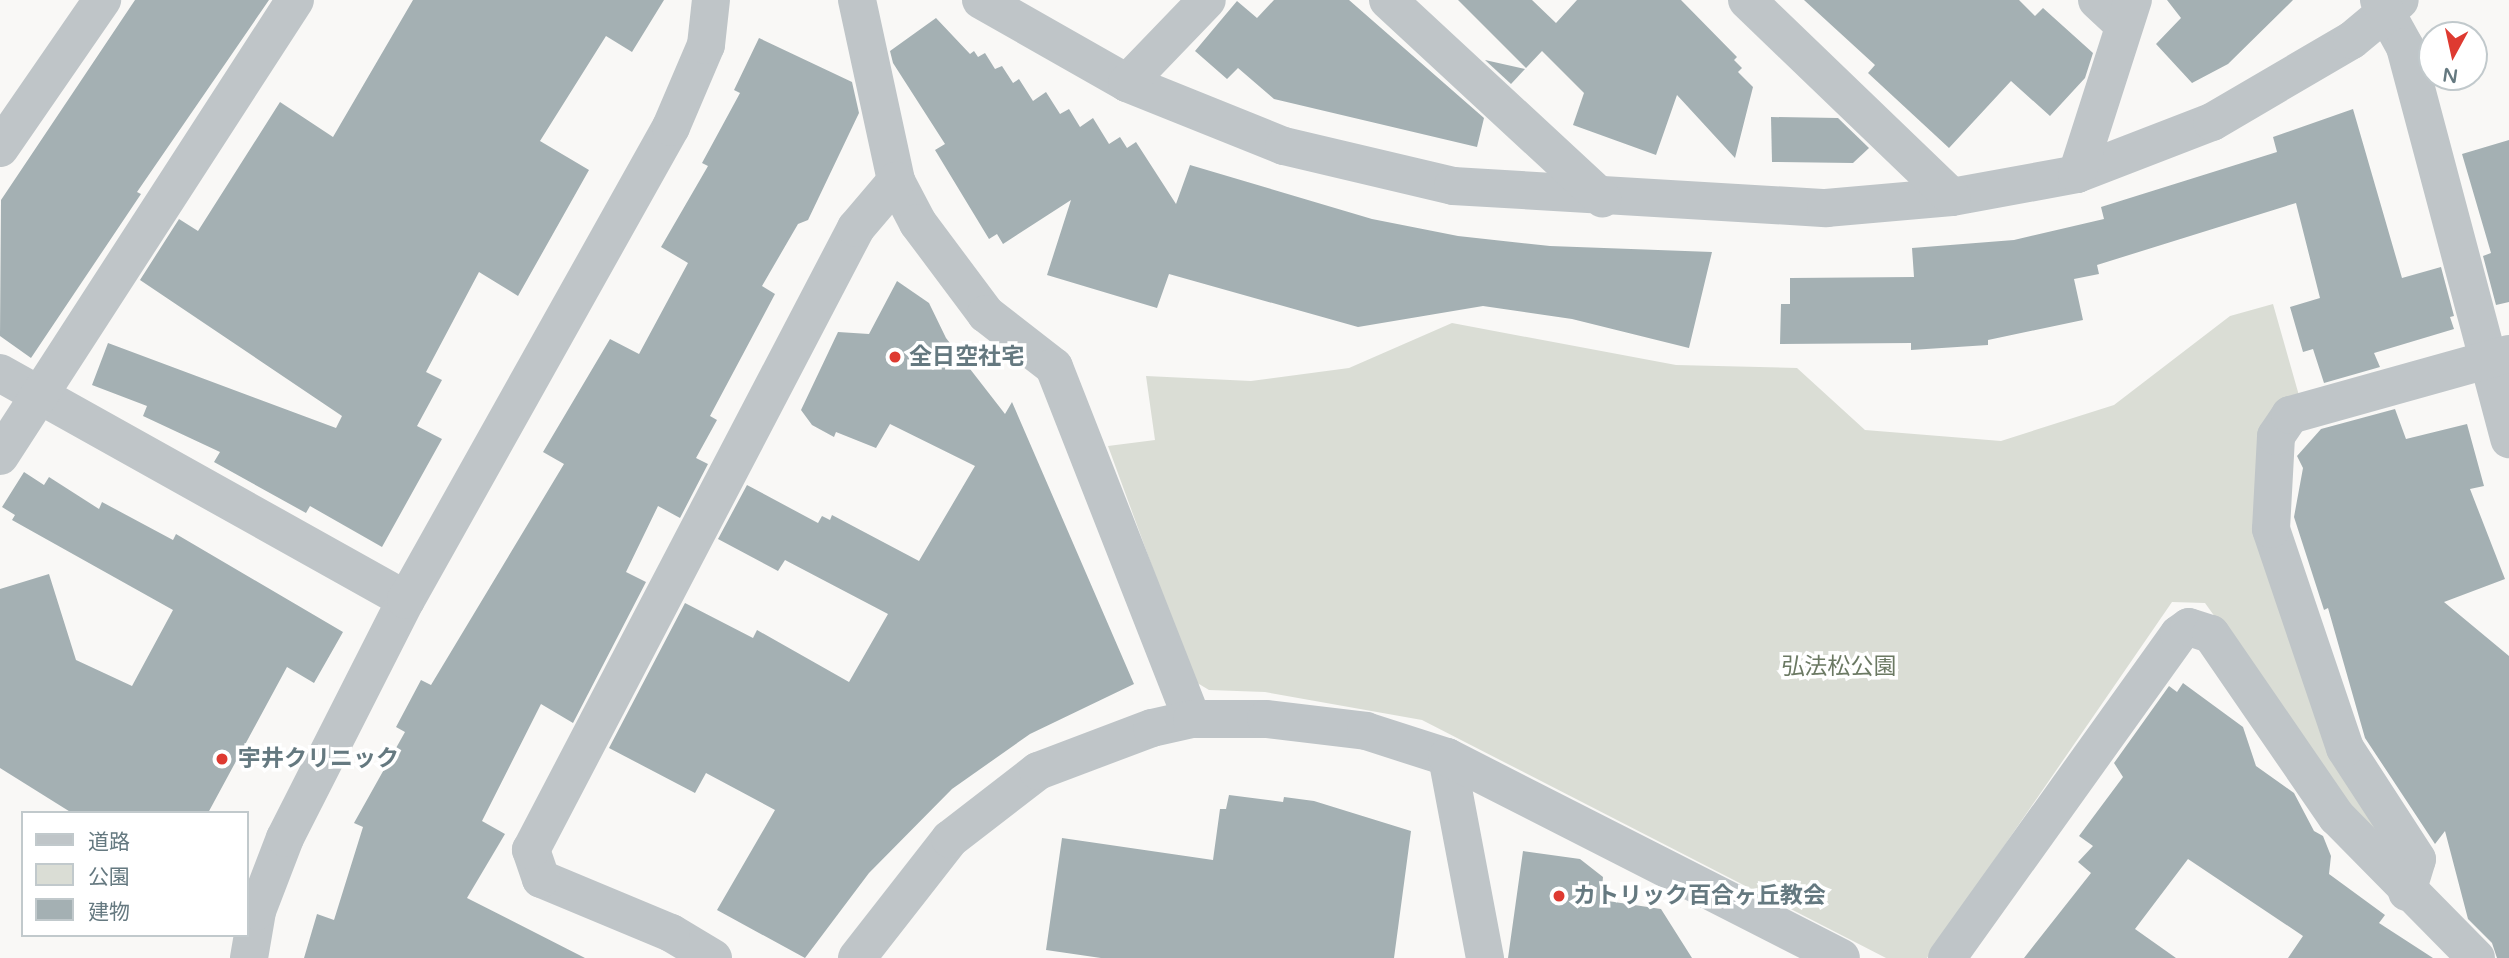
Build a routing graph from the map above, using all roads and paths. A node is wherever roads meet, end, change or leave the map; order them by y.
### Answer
1 (102, 0) edge
2 (295, 0) edge
3 (711, 0) edge
4 (857, 0) edge
5 (981, 0) edge
6 (1207, 0) edge
7 (1388, 0) edge
8 (1747, 0) edge
9 (2389, 4) edge
10 (2118, 9) edge
11 (1127, 83) junction
12 (0, 148) edge
13 (2077, 174) junction
14 (896, 181) junction
15 (1952, 197) junction
16 (1602, 198) junction
17 (2499, 357) edge
18 (0, 373) edge
19 (39, 395) junction
20 (2509, 439) edge
21 (0, 456) edge
22 (406, 600) junction
23 (1192, 719) junction
24 (1447, 757) junction
25 (2407, 892) junction
26 (249, 958) edge
27 (713, 958) edge
28 (857, 958) edge
29 (1485, 958) edge
30 (1841, 958) edge
31 (1947, 958) edge
32 (2476, 958) edge

1 - 12 street
2 - 19 street
3 - 22 street
4 - 14 street
5 - 11 street
6 - 11 street
7 - 16 street
8 - 15 street
9 - 13 street
9 - 17 street
10 - 13 street
11 - 16 street
13 - 15 street
14 - 23 street
14 - 27 street
15 - 16 street
17 - 20 street
17 - 25 street
18 - 19 street
19 - 21 street
19 - 22 street
22 - 26 street
23 - 24 street
23 - 28 street
24 - 29 street
24 - 30 street
25 - 31 street
25 - 32 street

